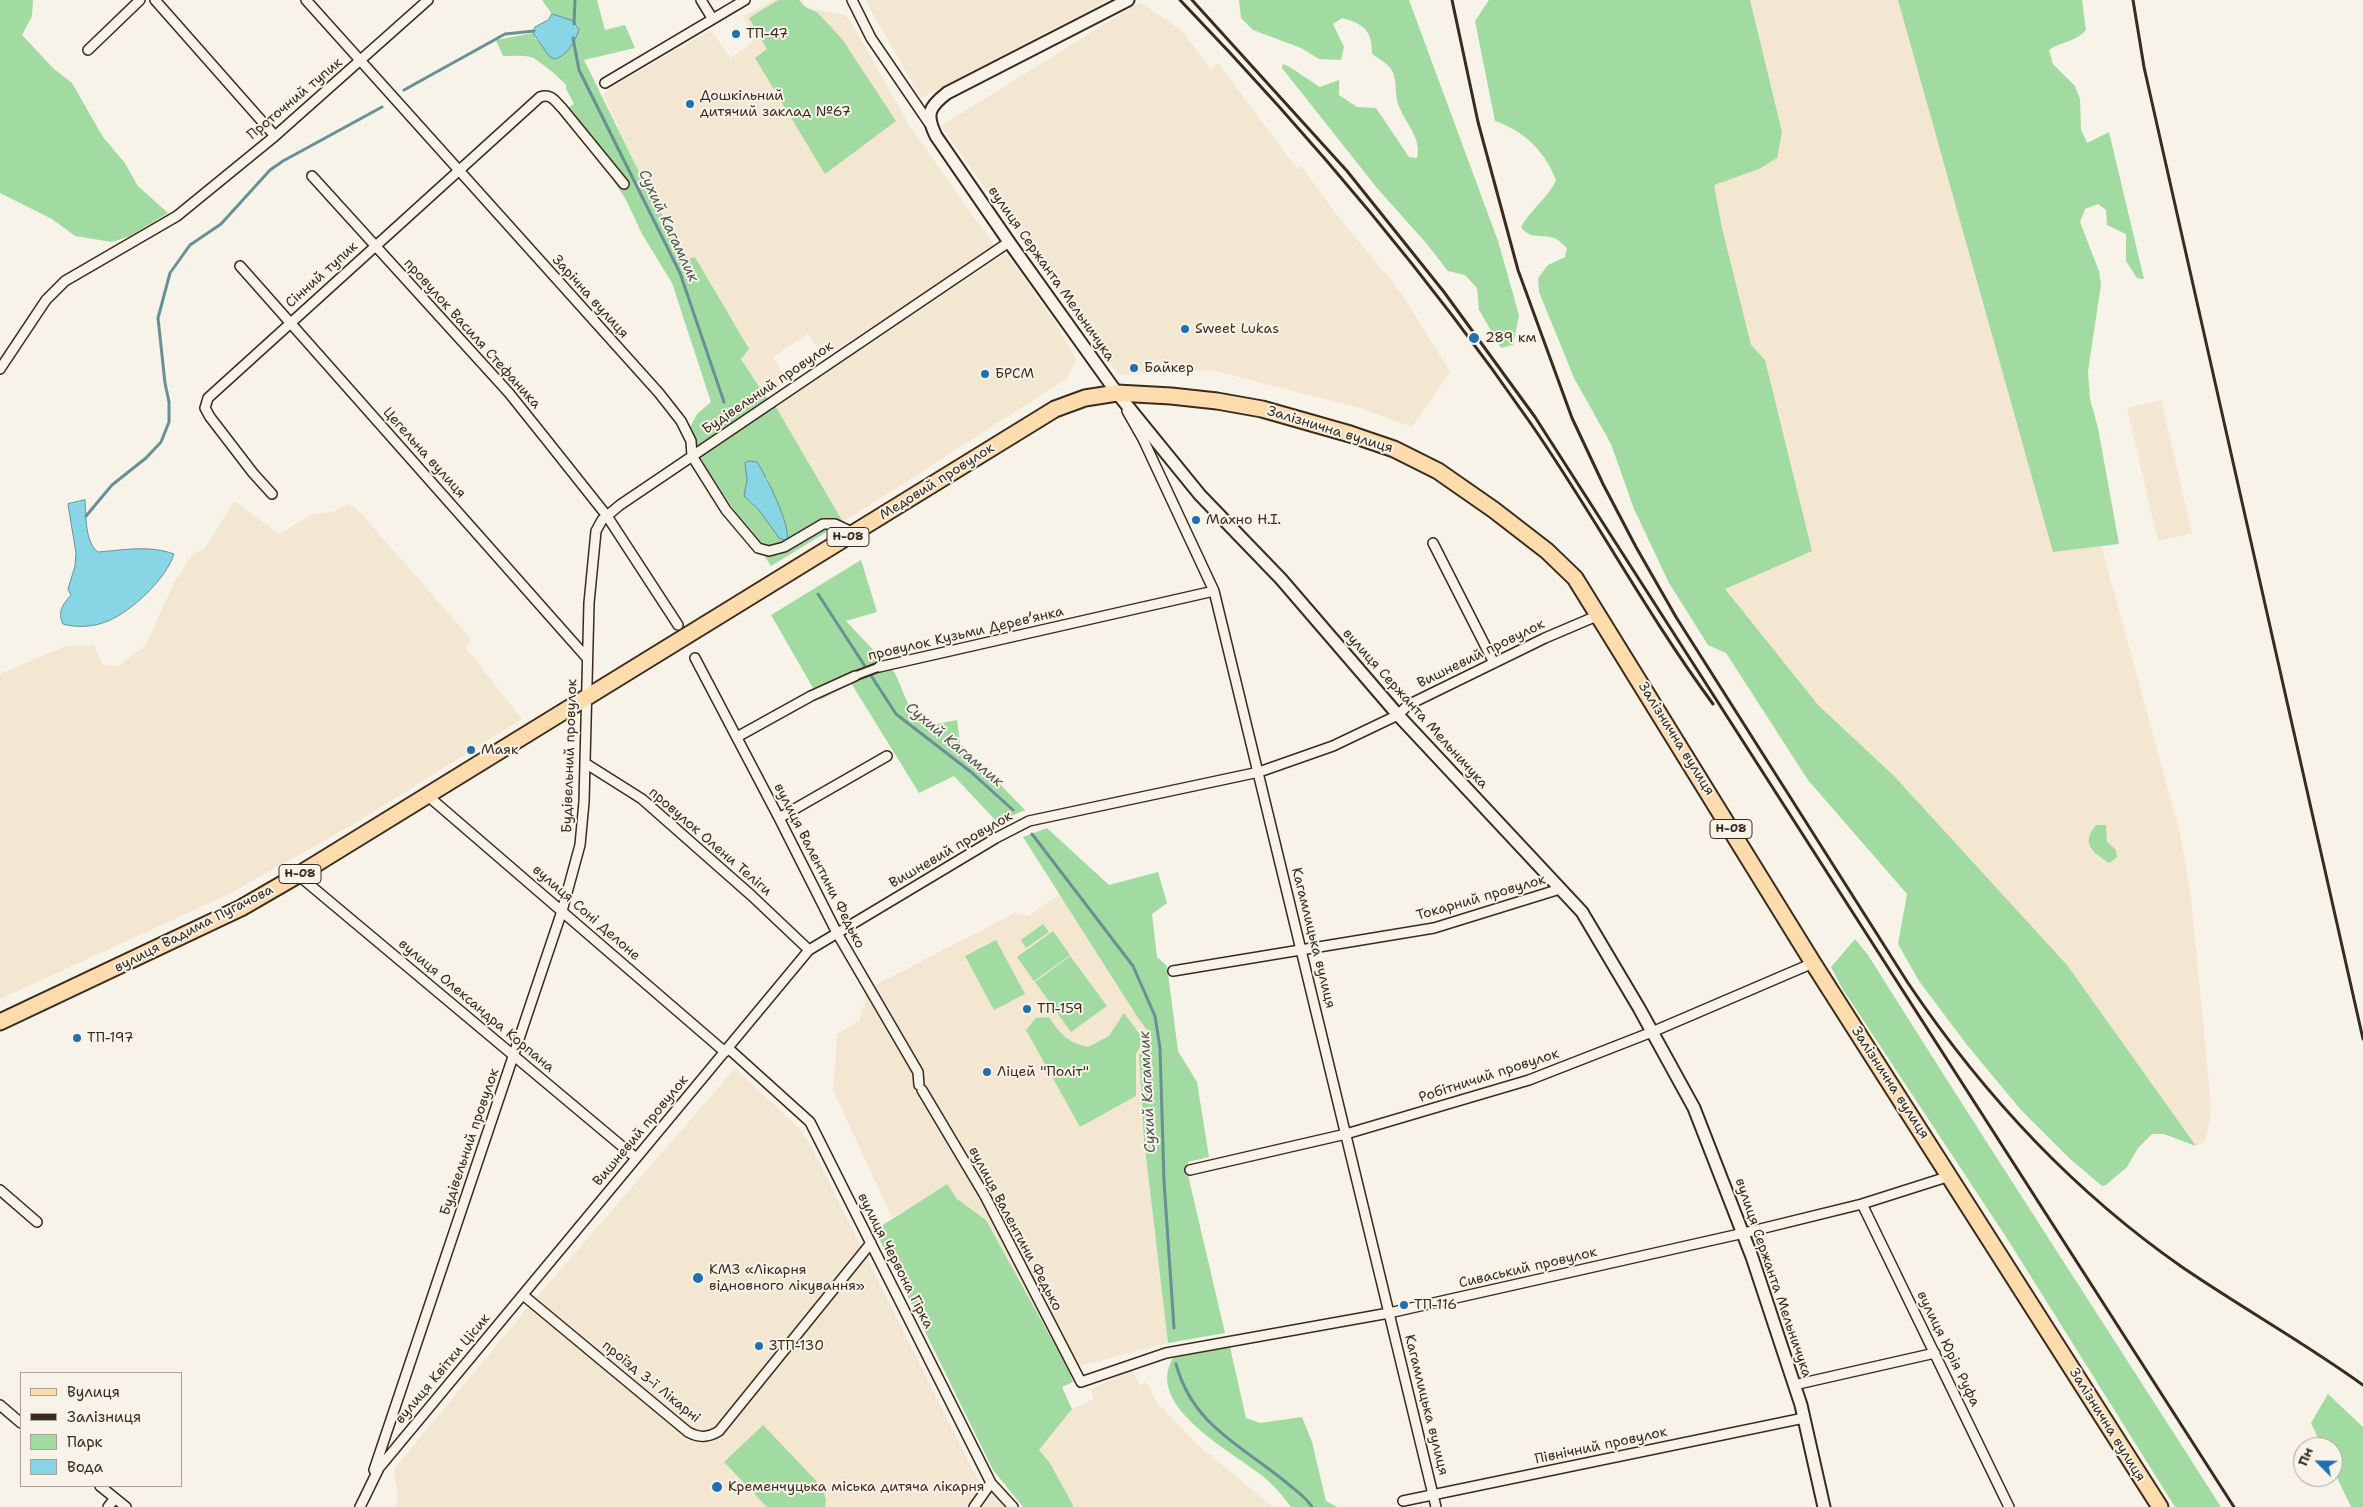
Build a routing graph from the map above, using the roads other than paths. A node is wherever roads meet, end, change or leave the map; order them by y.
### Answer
1 (140, 0) edge
2 (155, 0) edge
3 (306, 0) edge
4 (428, 0) edge
5 (701, 0) edge
6 (746, 0) edge
7 (852, 0) edge
8 (1128, 0) edge
9 (712, 18) junction
10 (88, 50) dead end
11 (361, 61) junction
12 (605, 83) dead end
13 (929, 122) junction
14 (274, 136) junction
15 (458, 170) junction
16 (312, 176) dead end
17 (624, 184) dead end
18 (1009, 242) junction
19 (374, 247) junction
20 (240, 266) dead end
21 (290, 323) junction
22 (2, 358) edge
23 (0, 369) edge
24 (1117, 393) junction
25 (692, 456) junction
26 (272, 494) dead end
27 (607, 516) junction
28 (854, 534) junction
29 (1433, 543) dead end
30 (1214, 591) junction
31 (1599, 614) junction
32 (678, 625) dead end
33 (587, 658) junction
34 (695, 658) dead end
35 (1494, 663) junction
36 (879, 667) joint
37 (855, 676) joint
38 (586, 700) junction
39 (1398, 715) junction
40 (737, 737) junction
41 (887, 756) dead end
42 (585, 763) junction
43 (1259, 772) junction
44 (428, 796) junction
45 (780, 818) junction
46 (298, 875) junction
47 (1560, 889) junction
48 (562, 911) junction
49 (837, 933) junction
50 (810, 950) junction
51 (1302, 950) junction
52 (1813, 963) junction
53 (1174, 971) dead end
54 (0, 1022) edge
55 (1652, 1032) junction
56 (726, 1050) junction
57 (513, 1056) junction
58 (1346, 1134) junction
59 (636, 1158) junction
60 (1190, 1170) dead end
61 (1950, 1176) junction
62 (0, 1190) edge
63 (1862, 1204) junction
64 (37, 1222) dead end
65 (1744, 1233) junction
66 (870, 1243) junction
67 (554, 1258) joint
68 (523, 1295) junction
69 (1390, 1313) junction
70 (1935, 1353) junction
71 (1081, 1382) joint
72 (1794, 1385) junction
73 (0, 1405) edge
74 (1804, 1418) junction
75 (20, 1422) edge
76 (369, 1484) junction
77 (991, 1484) junction
78 (101, 1487) edge
79 (1433, 1495) junction
80 (115, 1498) junction
81 (1403, 1502) dead end
82 (361, 1506) edge
83 (108, 1507) edge
84 (126, 1507) edge
85 (974, 1507) edge
86 (1013, 1507) edge
87 (1436, 1507) edge
88 (1824, 1507) edge
89 (2009, 1507) edge
90 (2160, 1507) edge

1 - 10 street
2 - 14 street
3 - 11 street, Зарічна вулиця
4 - 11 street, Проточний тупик
5 - 9 street
6 - 9 street
7 - 13 street, вулиця Сержанта Мельничука
8 - 13 street
9 - 12 street
11 - 14 street, Проточний тупик
11 - 15 street, Зарічна вулиця
13 - 18 street, вулиця Сержанта Мельничука
14 - 22 street, Проточний тупик
15 - 17 street, Сінний тупик
15 - 19 street, Сінний тупик
15 - 25 street, Зарічна вулиця
16 - 19 street, провулок Василя Стефаника
18 - 24 street, вулиця Сержанта Мельничука
18 - 25 street, Будівельний провулок
19 - 21 street, Сінний тупик
19 - 27 street, провулок Василя Стефаника
20 - 21 street, Цегельна вулиця
21 - 26 street, Сінний тупик
21 - 33 street, Цегельна вулиця
22 - 23 street, Проточний тупик
24 - 28 main road, Медовий провулок / Н-08
24 - 30 street, Кагамлицька вулиця
24 - 31 main road, Залізнична вулиця / Н-08
24 - 39 street, вулиця Сержанта Мельничука
25 - 27 street, Будівельний провулок
25 - 28 street, Зарічна вулиця
27 - 32 street
27 - 33 street, Будівельний провулок
28 - 38 main road, Медовий провулок / Н-08
29 - 35 street
30 - 36 street, провулок Кузьми Деревʼянка
30 - 43 street, Кагамлицька вулиця
31 - 35 street, Вишневий провулок
31 - 52 main road, Залізнична вулиця / Н-08
33 - 38 street, Будівельний провулок
34 - 40 street, вулиця Валентини Федько
35 - 39 street, Вишневий провулок
36 - 37 street, провулок Кузьми Деревʼянка
37 - 40 street, провулок Кузьми Деревʼянка
38 - 42 street, Будівельний провулок
38 - 44 main road, вулиця Вадима Пугачова / Н-08
39 - 43 street, Вишневий провулок
39 - 47 street, вулиця Сержанта Мельничука
40 - 45 street, вулиця Валентини Федько
41 - 45 street
42 - 48 street, Будівельний провулок
42 - 50 street, провулок Олени Теліги
43 - 49 street, Вишневий провулок
43 - 51 street, Кагамлицька вулиця
44 - 46 main road, вулиця Вадима Пугачова / Н-08
44 - 48 street, вулиця Соні Делоне
45 - 49 street, вулиця Валентини Федько
46 - 54 main road, вулиця Вадима Пугачова / Н-08
46 - 57 street, вулиця Олександра Корпана
47 - 51 street, Токарний провулок
47 - 55 street, вулиця Сержанта Мельничука
48 - 56 street, вулиця Соні Делоне
48 - 57 street, Будівельний провулок
49 - 50 street, Вишневий провулок
49 - 71 street, вулиця Валентини Федько
50 - 56 street, Вишневий провулок
51 - 53 street, Токарний провулок
51 - 58 street, Кагамлицька вулиця
52 - 55 street, Робітничий провулок
52 - 61 main road, Залізнична вулиця / Н-08
55 - 58 street, Робітничий провулок
55 - 65 street, вулиця Сержанта Мельничука
56 - 59 street, Вишневий провулок
56 - 66 street, вулиця Червона Гірка
57 - 59 street, вулиця Олександра Корпана
57 - 76 street, Будівельний провулок
58 - 60 street, Робітничий провулок
58 - 69 street, Кагамлицька вулиця
59 - 67 street, Вишневий провулок
61 - 63 street, Сиваський провулок
61 - 90 main road, Залізнична вулиця / Н-08
62 - 64 street
63 - 65 street, Сиваський провулок
63 - 70 street, вулиця Юрія Руфа
65 - 69 street, Сиваський провулок
65 - 72 street, вулиця Сержанта Мельничука
66 - 68 street, проїзд 3-ї Лікарні
66 - 77 street, вулиця Червона Гірка
67 - 68 street, вулиця Квітки Цісик
68 - 76 street, вулиця Квітки Цісик
69 - 71 street, Сиваський провулок
69 - 79 street, Кагамлицька вулиця
70 - 72 street
70 - 89 street, вулиця Юрія Руфа
72 - 74 street, вулиця Сержанта Мельничука
73 - 75 street
74 - 79 street, Північний провулок
74 - 88 street, вулиця Сержанта Мельничука
76 - 82 street, вулиця Квітки Цісик
77 - 85 street
77 - 86 street, вулиця Червона Гірка
78 - 80 street
79 - 81 street, Північний провулок
79 - 87 street, Кагамлицька вулиця
80 - 83 street
80 - 84 street

